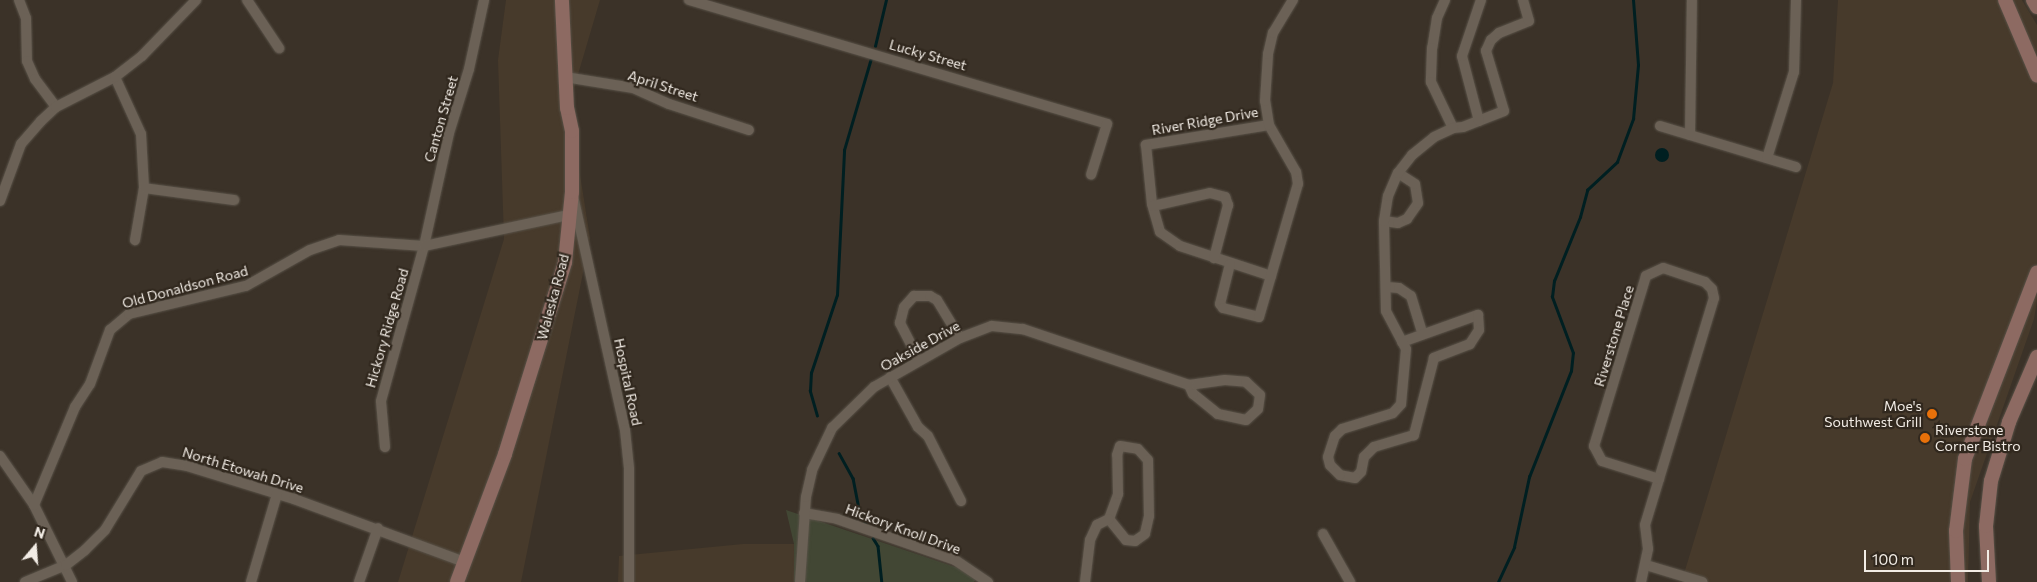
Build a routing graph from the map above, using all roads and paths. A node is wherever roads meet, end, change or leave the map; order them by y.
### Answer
1 (19, 0) edge
2 (196, 0) edge
3 (247, 0) edge
4 (484, 0) edge
5 (562, 0) edge
6 (689, 0) edge
7 (1293, 0) edge
8 (1445, 0) edge
9 (1481, 0) edge
10 (1523, 0) edge
11 (1692, 0) edge
12 (1796, 0) edge
13 (2005, 0) edge
14 (2034, 0) edge
15 (2037, 7) edge
16 (280, 48) dead end
17 (2037, 75) edge
18 (115, 77) junction
19 (565, 77) junction
20 (56, 107) junction
21 (1479, 121) junction
22 (1269, 125) junction
23 (1660, 126) dead end
24 (1452, 128) junction
25 (749, 130) dead end
26 (1690, 135) junction
27 (1767, 158) junction
28 (1796, 167) dead end
29 (1398, 173) junction
30 (1091, 175) dead end
31 (2, 186) edge
32 (144, 188) junction
33 (572, 192) junction
34 (234, 200) dead end
35 (0, 202) edge
36 (1153, 206) junction
37 (569, 215) junction
38 (1384, 221) junction
39 (134, 240) dead end
40 (424, 246) junction
41 (1214, 258) junction
42 (1230, 264) junction
43 (2037, 272) edge
44 (1271, 276) junction
45 (1387, 288) junction
46 (1422, 332) junction
47 (960, 338) junction
48 (1402, 342) junction
49 (2037, 357) edge
50 (919, 360) junction
51 (890, 377) junction
52 (1189, 385) junction
53 (384, 447) dead end
54 (0, 456) edge
55 (1659, 479) junction
56 (277, 494) junction
57 (961, 501) dead end
58 (34, 505) junction
59 (804, 513) junction
60 (1109, 519) junction
61 (378, 528) junction
62 (1323, 534) dead end
63 (464, 562) junction
64 (66, 565) junction
65 (1646, 565) junction
66 (25, 582) edge
67 (72, 582) edge
68 (251, 582) edge
69 (359, 582) edge
70 (457, 582) edge
71 (630, 582) edge
72 (800, 582) edge
73 (988, 582) edge
74 (1085, 582) edge
75 (1350, 582) edge
76 (1641, 582) edge
77 (1702, 582) edge
78 (1958, 582) edge
79 (1988, 582) edge

1 - 20 street
2 - 18 street
3 - 16 street
4 - 40 street, Canton Street
5 - 19 street, Waleska Road
6 - 30 street, Lucky Street
7 - 22 street, River Ridge Drive
8 - 24 street
9 - 21 street
10 - 21 street
11 - 26 street
12 - 27 street
13 - 17 street
14 - 15 street
18 - 20 street
18 - 32 street
19 - 25 street, April Street
19 - 33 street, Waleska Road
20 - 31 street
21 - 24 street
22 - 36 street, River Ridge Drive
22 - 44 street, River Ridge Drive
23 - 26 street
24 - 29 street
26 - 27 street
27 - 28 street
29 - 38 street
29 - 38 street
31 - 35 street
32 - 34 street
32 - 39 street
33 - 37 street, Waleska Road
33 - 71 street, Hospital Road
36 - 41 street, River Ridge Drive
36 - 41 street
37 - 40 street, Old Donaldson Road
37 - 63 street, Waleska Road
38 - 45 street
40 - 53 street, Hickory Ridge Road
40 - 58 street, Old Donaldson Road
41 - 42 street, River Ridge Drive
42 - 44 street, River Ridge Drive
42 - 44 street, River Ridge Drive
43 - 78 street
45 - 46 street
45 - 48 street
46 - 48 street
46 - 48 street
47 - 50 street, Oakside Drive
47 - 50 street
47 - 52 street, Oakside Drive
49 - 79 street
50 - 51 street, Oakside Drive
51 - 57 street
51 - 59 street, Oakside Drive
52 - 52 street, Oakside Drive
54 - 58 street
55 - 55 street, Riverstone Place
55 - 65 street, Riverstone Place
56 - 61 street, North Etowah Drive
56 - 64 street, North Etowah Drive
56 - 68 street
58 - 64 street
59 - 72 street, Oakside Drive
59 - 73 street, Hickory Knoll Drive
60 - 60 street
60 - 74 street
61 - 63 street, North Etowah Drive
61 - 69 street
62 - 75 street
63 - 70 street, Waleska Road
64 - 66 street, North Etowah Drive
64 - 67 street
65 - 76 street, Riverstone Place
65 - 77 street

